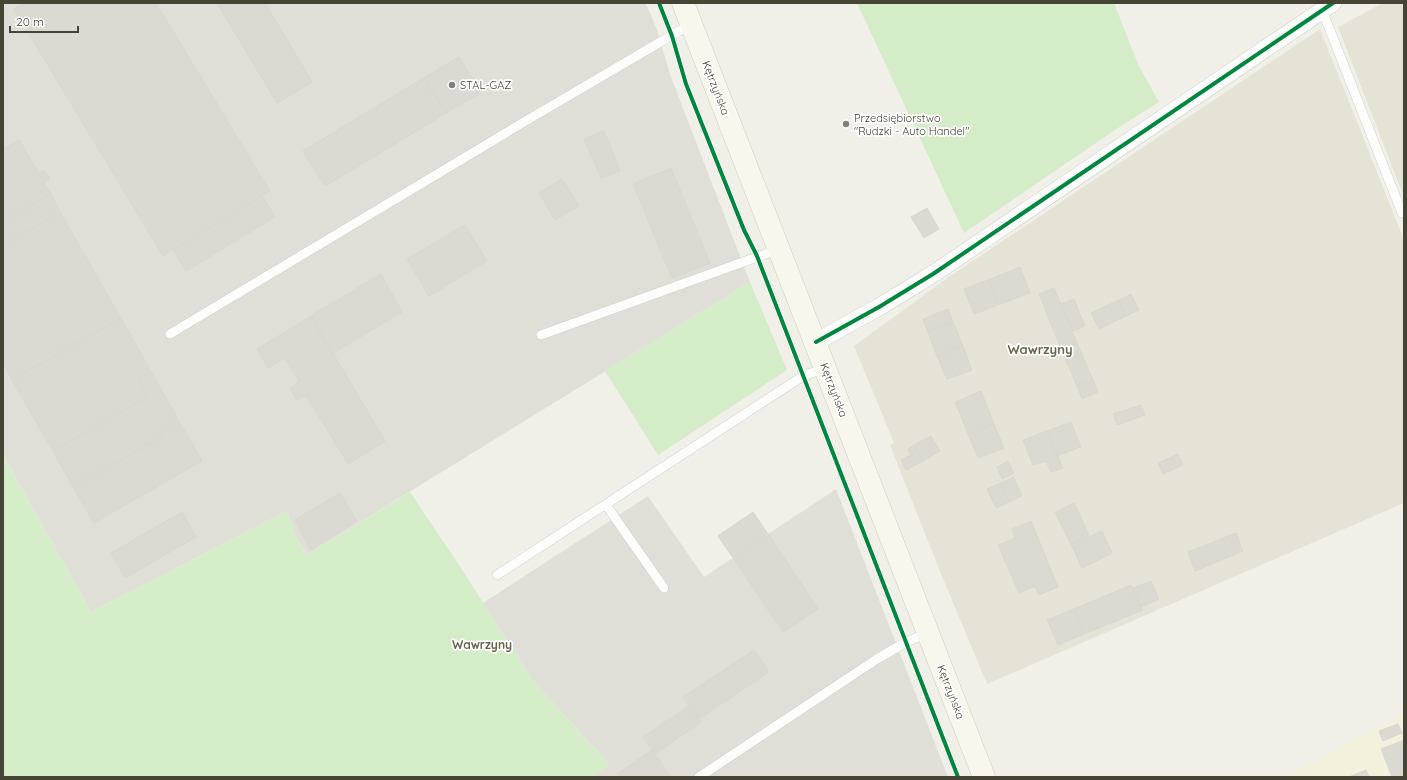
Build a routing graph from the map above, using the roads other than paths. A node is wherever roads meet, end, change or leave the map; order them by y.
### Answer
1 (683, 3) edge
2 (1327, 7) edge
3 (691, 24) junction
4 (1402, 214) dead end
5 (779, 249) junction
6 (170, 334) dead end
7 (542, 335) dead end
8 (816, 342) junction
9 (826, 368) junction
10 (606, 505) junction
11 (497, 575) dead end
12 (664, 588) dead end
13 (928, 633) junction
14 (699, 777) edge
15 (984, 777) edge

1 - 3 main road, Kętrzyńska
2 - 4 lane
2 - 8 street
3 - 5 main road, Kętrzyńska
3 - 6 lane
5 - 7 lane
5 - 8 main road, Kętrzyńska
8 - 9 main road, Kętrzyńska
9 - 10 lane
9 - 13 main road, Kętrzyńska
10 - 11 lane
10 - 12 lane
13 - 14 lane
13 - 15 main road, Kętrzyńska

